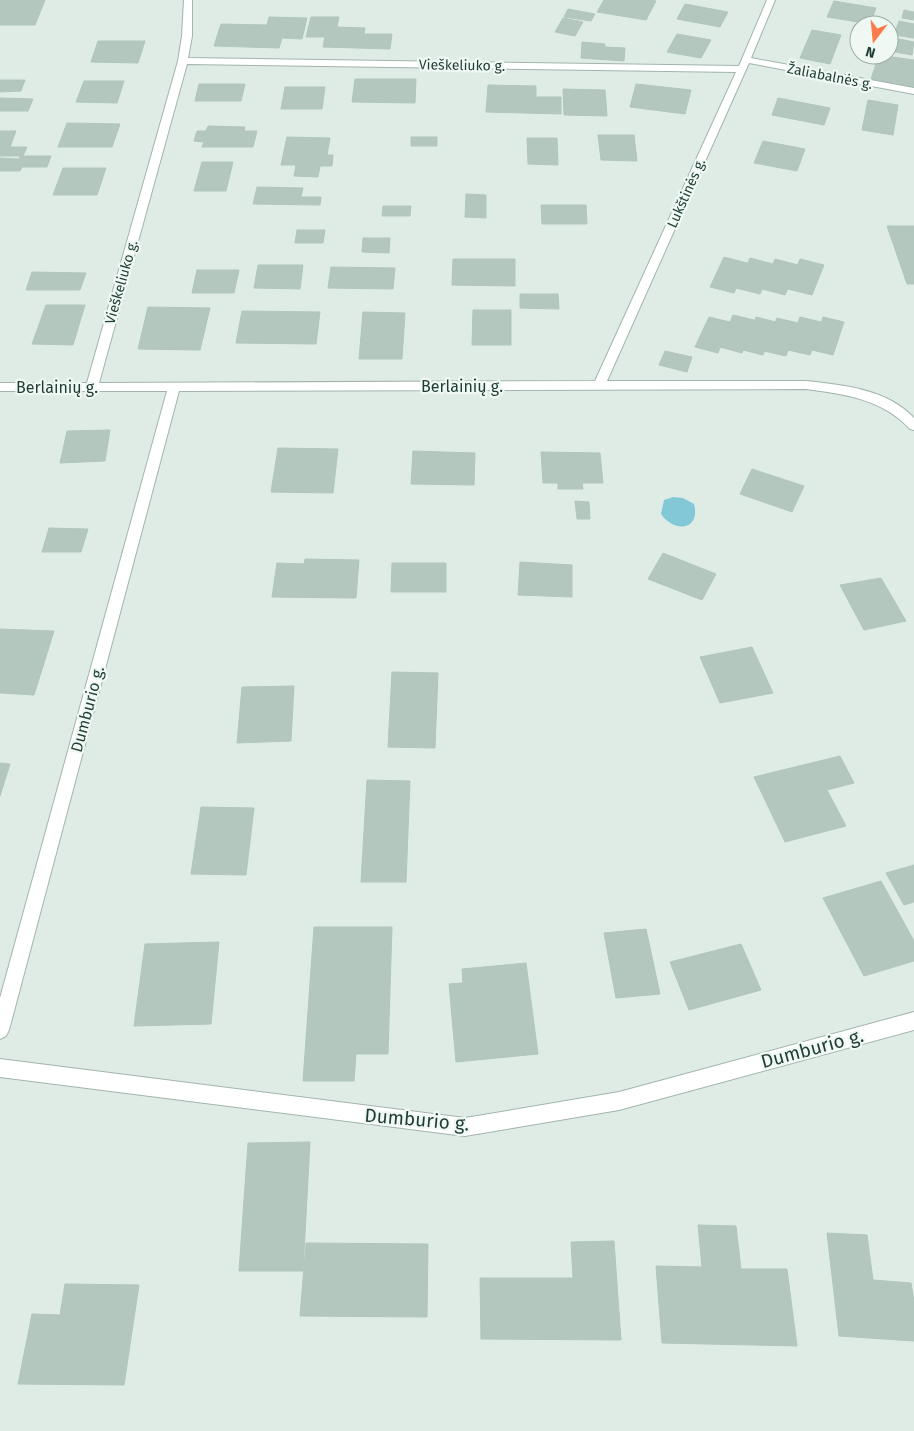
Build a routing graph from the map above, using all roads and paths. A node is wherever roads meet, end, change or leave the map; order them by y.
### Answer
1 (188, 0) edge
2 (771, 0) edge
3 (183, 61) junction
4 (744, 64) junction
5 (914, 91) edge
6 (599, 386) junction
7 (0, 387) edge
8 (92, 387) junction
9 (174, 388) junction
10 (914, 426) edge
11 (914, 1021) edge
12 (0, 1030) edge
13 (0, 1068) edge

1 - 3 street, Vieškeliuko g.
2 - 4 street, Lukštinės g.
3 - 4 street, Vieškeliuko g.
3 - 8 street, Vieškeliuko g.
4 - 5 street, Žaliabalnės g.
4 - 6 street, Lukštinės g.
6 - 9 street, Berlainių g.
6 - 10 street, Berlainių g.
7 - 8 street, Berlainių g.
8 - 9 street, Berlainių g.
9 - 12 street, Dumburio g.
11 - 13 street, Dumburio g.

